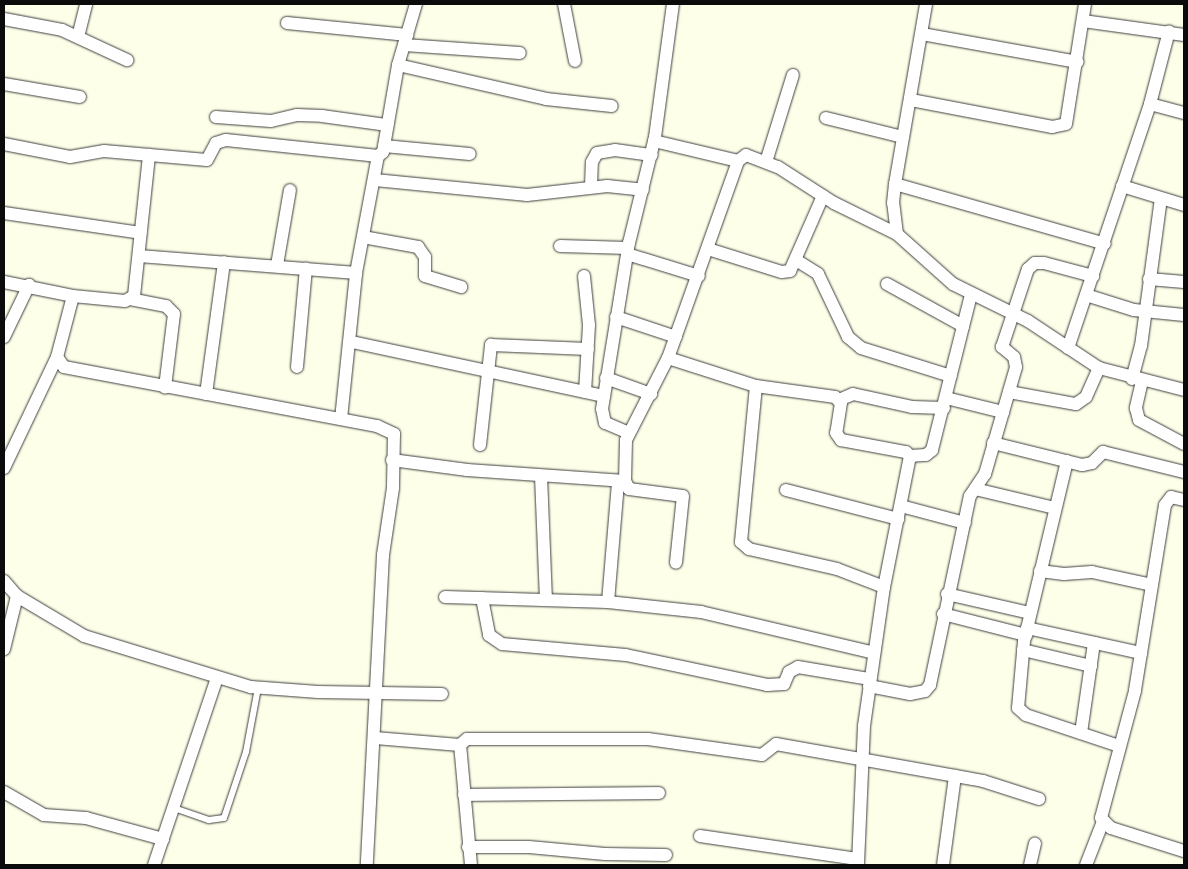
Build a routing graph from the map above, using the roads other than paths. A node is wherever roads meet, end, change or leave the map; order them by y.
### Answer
1 (86, 4) edge
2 (416, 4) edge
3 (564, 4) edge
4 (673, 4) edge
5 (926, 4) edge
6 (1085, 4) edge
7 (4, 19) edge
8 (1083, 21) junction
9 (287, 23) dead end
10 (1169, 31) junction
11 (922, 34) junction
12 (1184, 35) edge
13 (78, 38) junction
14 (406, 40) junction
15 (520, 53) dead end
16 (127, 60) dead end
17 (575, 61) dead end
18 (1077, 62) junction
19 (398, 65) junction
20 (792, 75) dead end
21 (4, 84) edge
22 (80, 97) dead end
23 (911, 100) junction
24 (1150, 104) junction
25 (612, 106) dead end
26 (1184, 113) edge
27 (216, 117) dead end
28 (826, 118) dead end
29 (387, 125) junction
30 (903, 137) junction
31 (654, 141) junction
32 (4, 144) edge
33 (381, 151) junction
34 (470, 154) dead end
35 (150, 155) junction
36 (652, 155) junction
37 (738, 161) junction
38 (766, 162) junction
39 (374, 180) junction
40 (895, 184) junction
41 (1122, 186) junction
42 (591, 187) junction
43 (290, 190) dead end
44 (643, 190) junction
45 (823, 196) junction
46 (1161, 200) junction
47 (1184, 205) edge
48 (4, 213) edge
49 (141, 233) junction
50 (897, 234) junction
51 (363, 236) junction
52 (1105, 244) junction
53 (560, 246) dead end
54 (708, 249) junction
55 (628, 251) junction
56 (139, 256) junction
57 (796, 260) junction
58 (224, 262) junction
59 (277, 265) junction
60 (306, 268) junction
61 (356, 273) junction
62 (584, 276) dead end
63 (699, 276) junction
64 (1093, 276) junction
65 (1149, 279) junction
66 (4, 282) edge
67 (1184, 282) edge
68 (887, 284) dead end
69 (29, 285) junction
70 (461, 287) dead end
71 (971, 295) junction
72 (1086, 295) junction
73 (74, 296) junction
74 (130, 300) junction
75 (1145, 312) junction
76 (1012, 314) junction
77 (1184, 315) edge
78 (616, 317) junction
79 (963, 326) junction
80 (4, 336) edge
81 (676, 337) junction
82 (352, 342) junction
83 (1068, 348) junction
84 (588, 349) junction
85 (57, 357) junction
86 (668, 358) junction
87 (297, 367) dead end
88 (1100, 368) junction
89 (488, 371) junction
90 (951, 376) junction
91 (606, 378) junction
92 (1137, 380) junction
93 (756, 386) junction
94 (165, 387) junction
95 (1184, 390) edge
96 (585, 392) junction
97 (1009, 392) junction
98 (206, 394) junction
99 (651, 394) junction
100 (604, 396) junction
101 (839, 400) junction
102 (945, 403) junction
103 (1003, 412) junction
104 (342, 419) junction
105 (630, 433) junction
106 (993, 443) junction
107 (1184, 444) edge
108 (480, 445) dead end
109 (910, 456) junction
110 (392, 460) junction
111 (1067, 461) junction
112 (4, 468) edge
113 (1184, 472) edge
114 (541, 476) junction
115 (622, 482) junction
116 (975, 488) junction
117 (786, 490) dead end
118 (1184, 500) edge
119 (1055, 508) junction
120 (900, 512) junction
121 (965, 523) junction
122 (676, 563) dead end
123 (1040, 571) junction
124 (4, 581) edge
125 (1152, 585) junction
126 (884, 587) junction
127 (948, 594) junction
128 (17, 596) junction
129 (445, 597) dead end
130 (482, 598) junction
131 (546, 600) junction
132 (608, 602) junction
133 (1030, 613) junction
134 (943, 614) junction
135 (1026, 631) junction
136 (1094, 643) junction
137 (4, 649) edge
138 (1024, 650) junction
139 (874, 653) junction
140 (1141, 653) junction
141 (1091, 666) junction
142 (217, 678) junction
143 (870, 683) junction
144 (258, 688) junction
145 (376, 692) junction
146 (442, 694) dead end
147 (1081, 733) junction
148 (375, 738) junction
149 (460, 745) junction
150 (1119, 746) junction
151 (863, 761) junction
152 (955, 776) junction
153 (4, 792) edge
154 (659, 793) dead end
155 (464, 795) junction
156 (1039, 799) dead end
157 (174, 808) junction
158 (1102, 824) junction
159 (700, 836) dead end
160 (163, 839) junction
161 (1036, 844) dead end
162 (468, 848) junction
163 (1184, 851) edge
164 (666, 855) dead end
165 (858, 862) edge
166 (154, 865) edge
167 (367, 865) edge
168 (471, 865) edge
169 (944, 865) edge
170 (1030, 865) edge
171 (1086, 865) edge

1 - 13 street
2 - 14 street
3 - 17 street
4 - 31 street
5 - 11 street
6 - 8 street
7 - 13 street
8 - 10 street
8 - 18 street
9 - 14 street
10 - 12 street
10 - 24 street
11 - 18 street
11 - 23 street
13 - 16 street
14 - 15 street
14 - 19 street
18 - 23 street
19 - 25 street
19 - 29 street
20 - 38 street
21 - 22 street
23 - 30 street
24 - 26 street
24 - 41 street
27 - 29 street
28 - 30 street
29 - 33 street
30 - 40 street
31 - 36 street
31 - 37 street
32 - 35 street
33 - 34 street
33 - 35 street
33 - 39 street
35 - 49 street
36 - 42 street
36 - 44 street
37 - 38 street
37 - 54 street
38 - 45 street
39 - 42 street
39 - 51 street
40 - 50 street
40 - 52 street
41 - 46 street
41 - 52 street
42 - 44 street
43 - 59 street
44 - 55 street
45 - 50 street
45 - 57 street
46 - 47 street
46 - 65 street
48 - 49 street
49 - 56 street
50 - 71 street
51 - 61 street
51 - 70 street
52 - 64 street
53 - 55 street
54 - 57 street
54 - 63 street
55 - 63 street
55 - 78 street
56 - 58 street
56 - 74 street
57 - 90 street
58 - 59 street
58 - 98 street
59 - 60 street
60 - 61 street
60 - 87 street
61 - 82 street
62 - 84 street
63 - 81 street
64 - 72 street
64 - 76 street
65 - 67 street
65 - 75 street
66 - 69 street
68 - 79 street
69 - 73 street
69 - 80 street
71 - 76 street
71 - 79 street
72 - 75 street
72 - 83 street
73 - 74 street
73 - 85 street
74 - 94 street
75 - 77 street
75 - 92 street
76 - 83 street
76 - 97 street
78 - 81 street
78 - 91 street
79 - 90 street
81 - 86 street
82 - 89 street
82 - 104 street
83 - 88 street
84 - 89 street
84 - 96 street
85 - 94 street
85 - 112 street
86 - 93 street
86 - 99 street
88 - 92 street
88 - 97 street
89 - 96 street
89 - 108 street
90 - 102 street
91 - 99 street
91 - 100 street
92 - 95 street
92 - 107 street
93 - 101 street
93 - 126 street
94 - 98 street
96 - 100 street
97 - 103 street
98 - 104 street
99 - 105 street
100 - 105 street
101 - 102 street
101 - 109 street
102 - 103 street
102 - 109 street
103 - 106 street
104 - 110 street
105 - 115 street
106 - 111 street
106 - 116 street
109 - 120 street
110 - 114 street
110 - 145 street
111 - 113 street
111 - 119 street
114 - 115 street
114 - 131 street
115 - 122 street
115 - 132 street
116 - 119 street
116 - 121 street
117 - 120 street
118 - 125 street
119 - 123 street
120 - 121 street
120 - 126 street
121 - 127 street
123 - 125 street
123 - 133 street
124 - 128 street
125 - 140 street
126 - 139 street
127 - 133 street
127 - 134 street
128 - 137 street
128 - 142 street
129 - 130 street
130 - 131 street
130 - 143 street
131 - 132 street
132 - 139 street
133 - 135 street
134 - 135 street
134 - 143 street
135 - 136 street
135 - 138 street
136 - 140 street
136 - 141 street
138 - 141 street
138 - 147 street
139 - 143 street
140 - 150 street
141 - 147 street
142 - 144 street
142 - 157 street
143 - 151 street
144 - 145 street
144 - 157 lane
145 - 146 street
145 - 148 street
147 - 150 street
148 - 149 street
148 - 167 street
149 - 151 street
149 - 155 street
150 - 158 street
151 - 152 street
151 - 165 street
152 - 156 street
152 - 169 street
153 - 160 street
154 - 155 street
155 - 162 street
157 - 160 street
158 - 163 street
158 - 171 street
159 - 165 street
160 - 166 street
161 - 170 street
162 - 164 street
162 - 168 street

